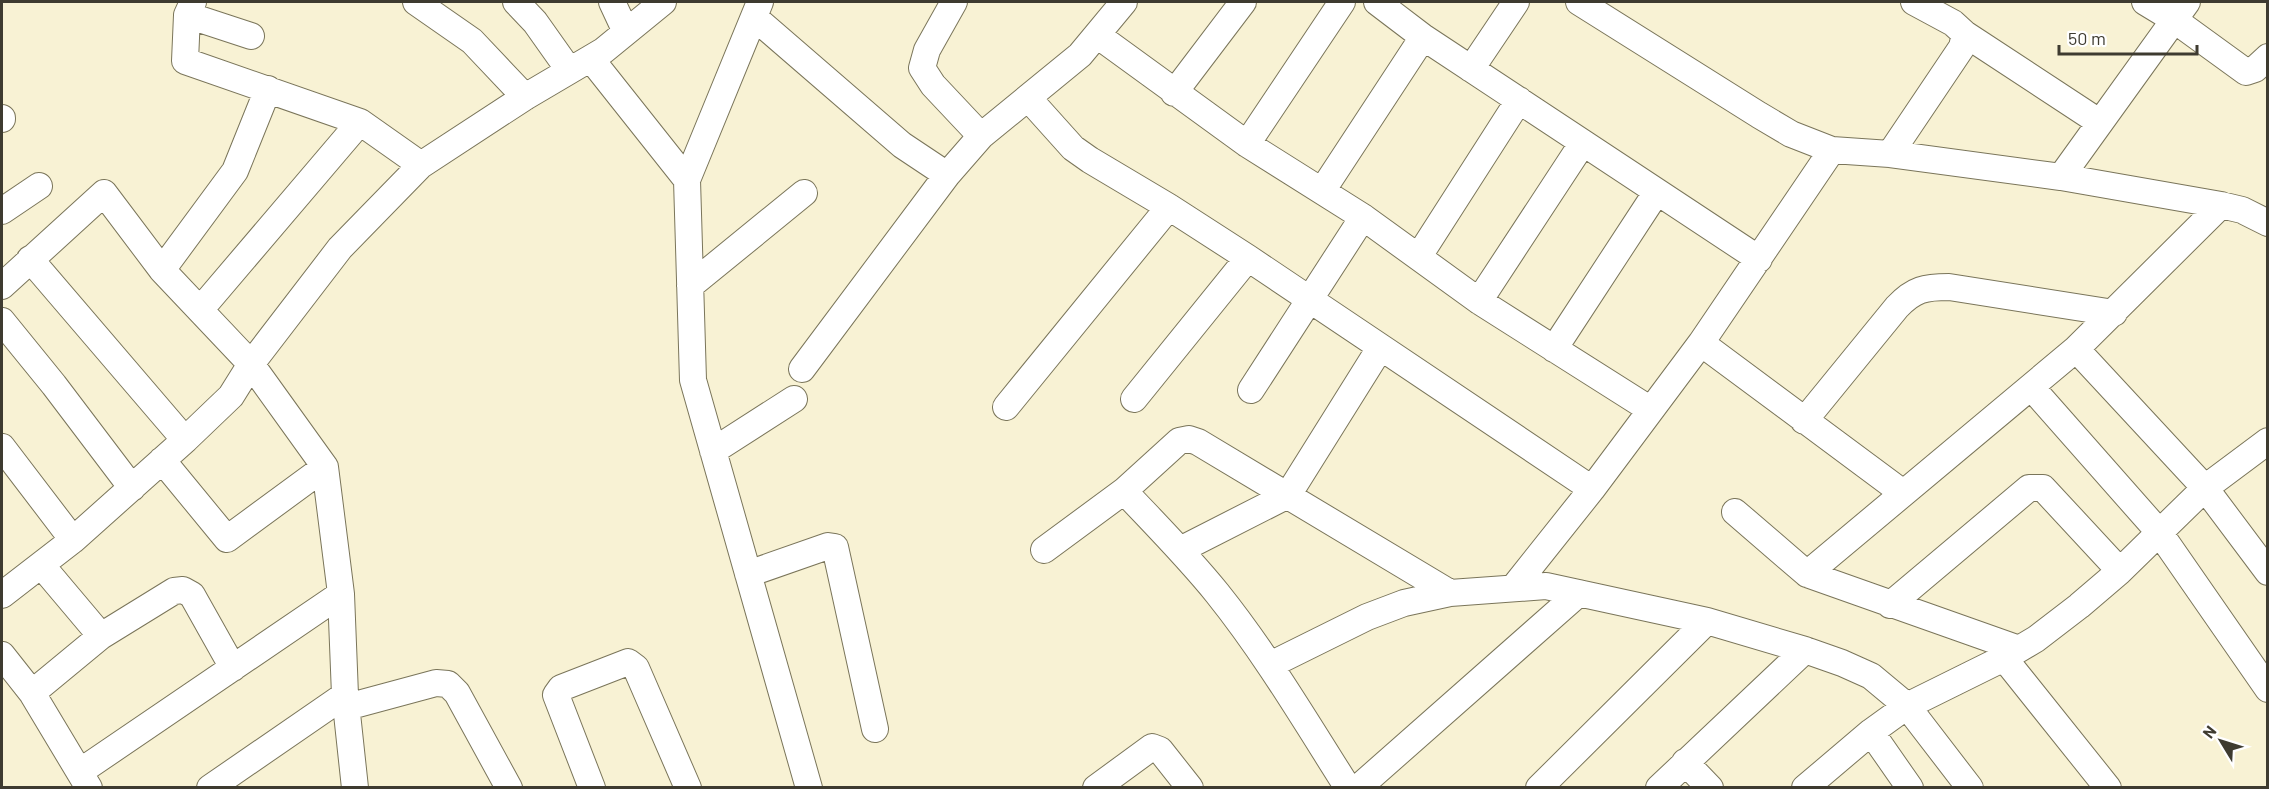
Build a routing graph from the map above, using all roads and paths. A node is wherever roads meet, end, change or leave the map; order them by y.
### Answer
1 (416, 2) edge
2 (516, 2) edge
3 (612, 2) edge
4 (663, 2) edge
5 (954, 2) edge
6 (1124, 2) edge
7 (1243, 2) edge
8 (1342, 2) edge
9 (1377, 2) edge
10 (1516, 2) edge
11 (1579, 2) edge
12 (1914, 2) edge
13 (2145, 2) edge
14 (190, 8) edge
15 (757, 9) edge
16 (2180, 10) edge
17 (626, 32) junction
18 (1965, 34) junction
19 (1097, 35) junction
20 (251, 36) dead end
21 (1423, 37) junction
22 (2268, 57) edge
23 (580, 65) junction
24 (1471, 69) junction
25 (268, 89) junction
26 (1174, 93) junction
27 (525, 97) junction
28 (1029, 99) junction
29 (1519, 100) junction
30 (360, 122) junction
31 (2099, 122) junction
32 (981, 136) junction
33 (1247, 144) junction
34 (1582, 144) junction
35 (1832, 150) junction
36 (1890, 154) junction
37 (421, 165) junction
38 (947, 175) junction
39 (2061, 177) junction
40 (687, 180) junction
41 (39, 186) dead end
42 (1322, 191) junction
43 (804, 193) dead end
44 (1656, 193) junction
45 (2221, 205) junction
46 (1169, 207) junction
47 (2, 212) edge
48 (1364, 218) junction
49 (2267, 221) edge
50 (1419, 256) junction
51 (1248, 258) junction
52 (30, 259) junction
53 (1759, 259) junction
54 (162, 270) junction
55 (2, 286) edge
56 (690, 286) junction
57 (1310, 299) junction
58 (1479, 301) junction
59 (200, 310) junction
60 (2114, 313) junction
61 (2, 321) edge
62 (1701, 344) junction
63 (1380, 348) junction
64 (1554, 349) junction
65 (2076, 349) junction
66 (251, 363) junction
67 (802, 369) dead end
68 (2032, 388) junction
69 (1251, 390) dead end
70 (794, 399) dead end
71 (1134, 399) dead end
72 (1006, 407) dead end
73 (1651, 410) junction
74 (1804, 421) junction
75 (185, 440) junction
76 (2268, 441) edge
77 (2, 447) edge
78 (713, 451) junction
79 (162, 460) junction
80 (324, 467) junction
81 (132, 488) junction
82 (2205, 488) junction
83 (1592, 489) junction
84 (1124, 491) junction
85 (1903, 493) junction
86 (1288, 495) junction
87 (1735, 512) dead end
88 (2159, 532) junction
89 (73, 540) junction
90 (1044, 550) dead end
91 (1180, 550) junction
92 (42, 566) junction
93 (2120, 571) junction
94 (2268, 572) edge
95 (748, 574) junction
96 (1807, 574) junction
97 (1514, 587) junction
98 (1450, 592) junction
99 (1579, 593) junction
100 (341, 594) junction
101 (2, 595) edge
102 (1890, 605) junction
103 (1707, 621) junction
104 (101, 636) junction
105 (1804, 650) junction
106 (2012, 654) junction
107 (2, 655) edge
108 (1270, 665) junction
109 (233, 668) junction
110 (2268, 688) edge
111 (32, 693) junction
112 (346, 701) junction
113 (1906, 706) junction
114 (875, 729) dead end
115 (1871, 732) junction
116 (1685, 762) junction
117 (85, 779) edge
118 (1813, 785) edge
119 (210, 788) edge
120 (355, 788) edge
121 (509, 788) edge
122 (592, 788) edge
123 (688, 788) edge
124 (809, 788) edge
125 (1096, 788) edge
126 (1190, 788) edge
127 (1348, 788) edge
128 (1358, 788) edge
129 (1539, 788) edge
130 (1659, 788) edge
131 (1710, 788) edge
132 (1911, 788) edge
133 (1970, 788) edge
134 (2108, 788) edge

1 - 27 street
2 - 23 street
3 - 17 street
4 - 17 street
5 - 32 street
6 - 19 street
7 - 26 street
8 - 33 street
9 - 21 street
10 - 24 street
11 - 35 street
12 - 18 street
13 - 16 street
14 - 20 street
14 - 25 street
15 - 38 street
15 - 40 street
16 - 22 street
16 - 31 street
17 - 23 street
18 - 31 street
18 - 36 street
19 - 26 street
19 - 28 street
21 - 24 street
21 - 42 street
23 - 27 street
23 - 40 street
24 - 29 street
25 - 30 street
25 - 54 street
26 - 33 street
27 - 37 street
28 - 32 street
28 - 46 street
29 - 34 street
29 - 50 street
30 - 37 street
30 - 59 street
31 - 39 street
32 - 38 street
33 - 42 street
34 - 44 street
34 - 58 street
35 - 36 street
35 - 53 street
36 - 39 street
37 - 66 street
38 - 67 street
39 - 45 street
40 - 56 street
41 - 47 street
42 - 48 street
43 - 56 street
44 - 53 street
44 - 64 street
45 - 49 street
45 - 60 street
46 - 51 street
46 - 72 street
48 - 50 street
48 - 57 street
50 - 58 street
51 - 57 street
51 - 71 street
52 - 54 street
52 - 55 street
52 - 75 street
53 - 62 street
54 - 59 street
56 - 78 street
57 - 63 street
57 - 69 street
58 - 64 street
59 - 66 street
60 - 65 street
60 - 74 street
61 - 81 street
62 - 73 street
62 - 74 street
63 - 83 street
63 - 86 street
64 - 73 street
65 - 68 street
65 - 82 street
66 - 75 street
66 - 80 street
68 - 85 street
68 - 88 street
70 - 78 street
73 - 83 street
74 - 85 street
75 - 79 street
76 - 82 street
77 - 89 street
78 - 95 street
79 - 80 street
79 - 81 street
80 - 100 street
81 - 89 street
82 - 88 street
82 - 94 street
83 - 97 street
84 - 86 street
84 - 90 street
84 - 91 street
85 - 96 street
86 - 91 street
86 - 98 street
87 - 96 street
88 - 93 street
88 - 110 street
89 - 92 street
91 - 108 street
92 - 101 street
92 - 104 street
93 - 102 street
93 - 106 street
95 - 114 street
95 - 124 street
96 - 102 street
97 - 98 street
97 - 99 street
98 - 108 street
99 - 103 street
99 - 128 street
100 - 109 street
100 - 112 street
102 - 106 street
103 - 105 street
103 - 129 street
104 - 109 street
104 - 111 street
105 - 113 street
105 - 116 street
106 - 113 street
106 - 134 street
107 - 111 street
108 - 127 street
109 - 117 street
111 - 117 street
112 - 119 street
112 - 120 street
112 - 121 street
113 - 115 street
113 - 133 street
115 - 118 street
115 - 132 street
116 - 130 street
116 - 131 street
122 - 123 street
125 - 126 street

